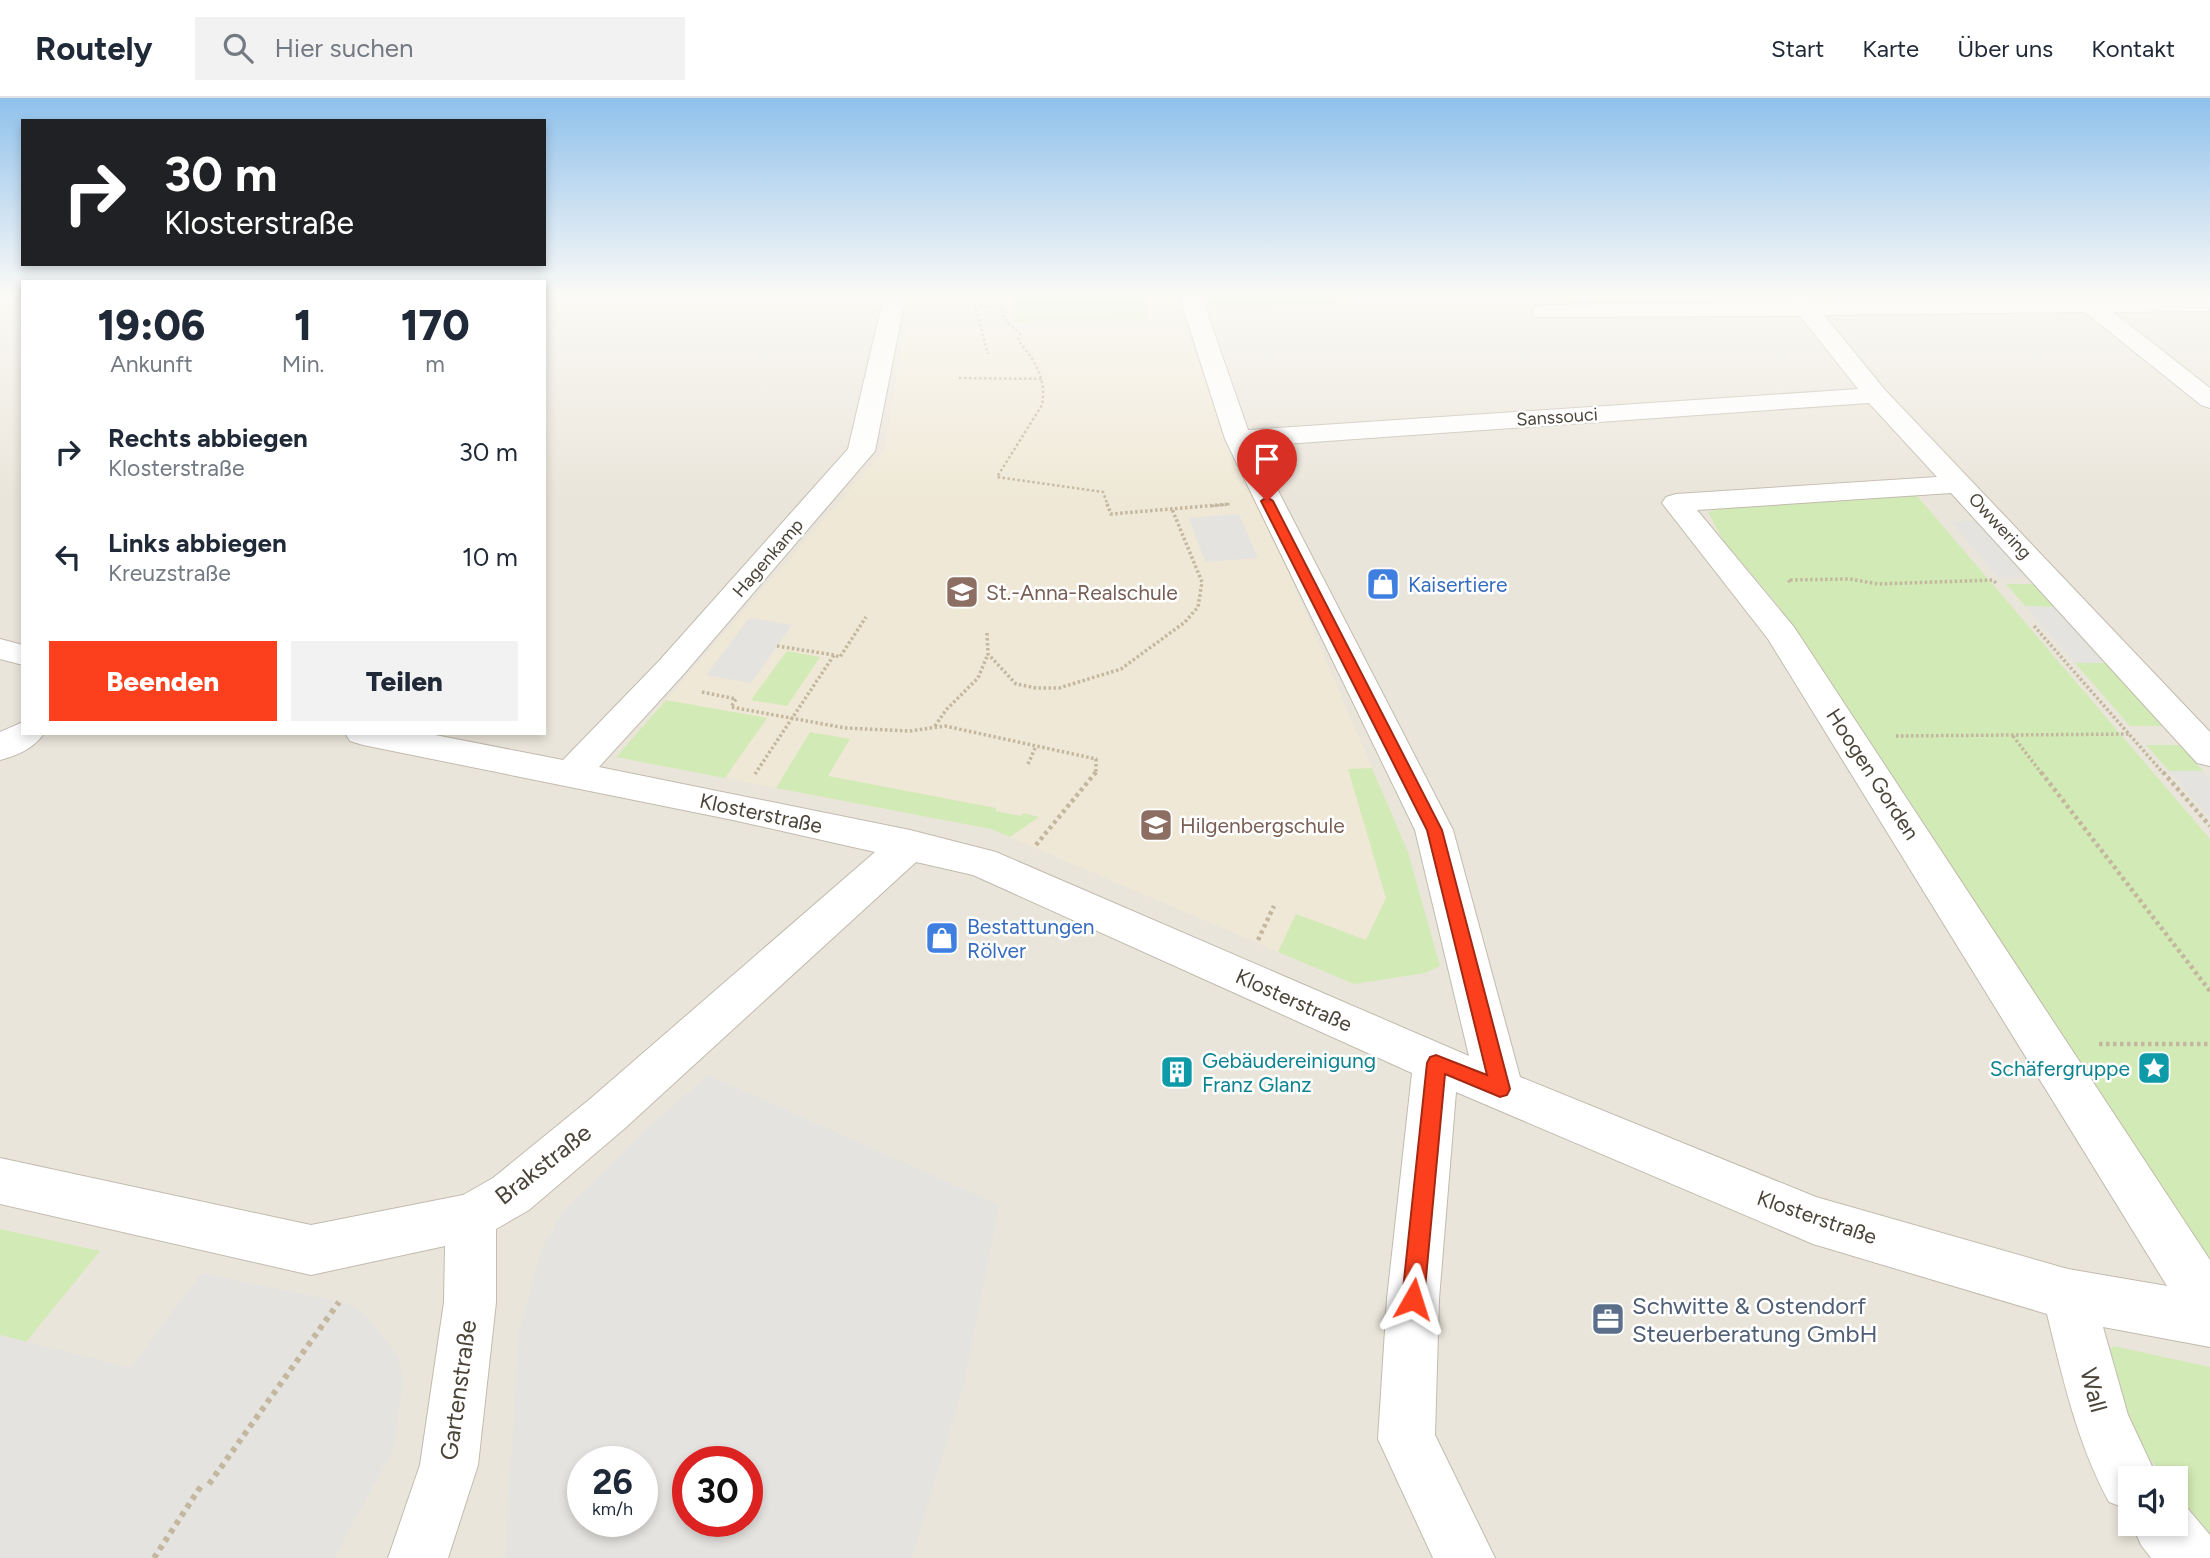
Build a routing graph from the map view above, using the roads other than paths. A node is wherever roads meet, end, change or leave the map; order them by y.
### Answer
1 (880, 363) edge
2 (1213, 363) edge
3 (1851, 363) edge
4 (2163, 363) edge
5 (1876, 394) junction
6 (2210, 400) edge
7 (1238, 439) junction
8 (1961, 484) junction
9 (0, 649) edge
10 (21, 654) edge
11 (23, 735) edge
12 (373, 735) edge
13 (0, 748) edge
14 (2210, 754) edge
15 (571, 775) junction
16 (910, 844) junction
17 (1436, 1063) junction
18 (1500, 1089) junction
19 (0, 1181) edge
20 (471, 1217) junction
21 (2068, 1295) junction
22 (2210, 1297) edge
23 (2210, 1320) edge
24 (2120, 1466) edge
25 (2172, 1536) edge
26 (418, 1558) edge
27 (1465, 1558) edge
28 (2190, 1558) edge

1 - 15 street, Hagenkamp
2 - 7 street
3 - 5 street, Owwering
4 - 6 street
5 - 7 street, Sanssouci
5 - 8 street, Owwering
7 - 18 street
8 - 14 street, Owwering
8 - 22 street, Hoogen Gorden
9 - 10 street
11 - 13 street
12 - 15 street, Klosterstraße
15 - 16 street, Klosterstraße
16 - 17 street, Klosterstraße
16 - 20 street, Brakstraße
17 - 18 street, Klosterstraße
17 - 27 street
18 - 21 street, Klosterstraße
19 - 20 street, Brakstraße
20 - 26 street, Gartenstraße
21 - 23 street, Klosterstraße
21 - 24 street, Wall
25 - 28 street

